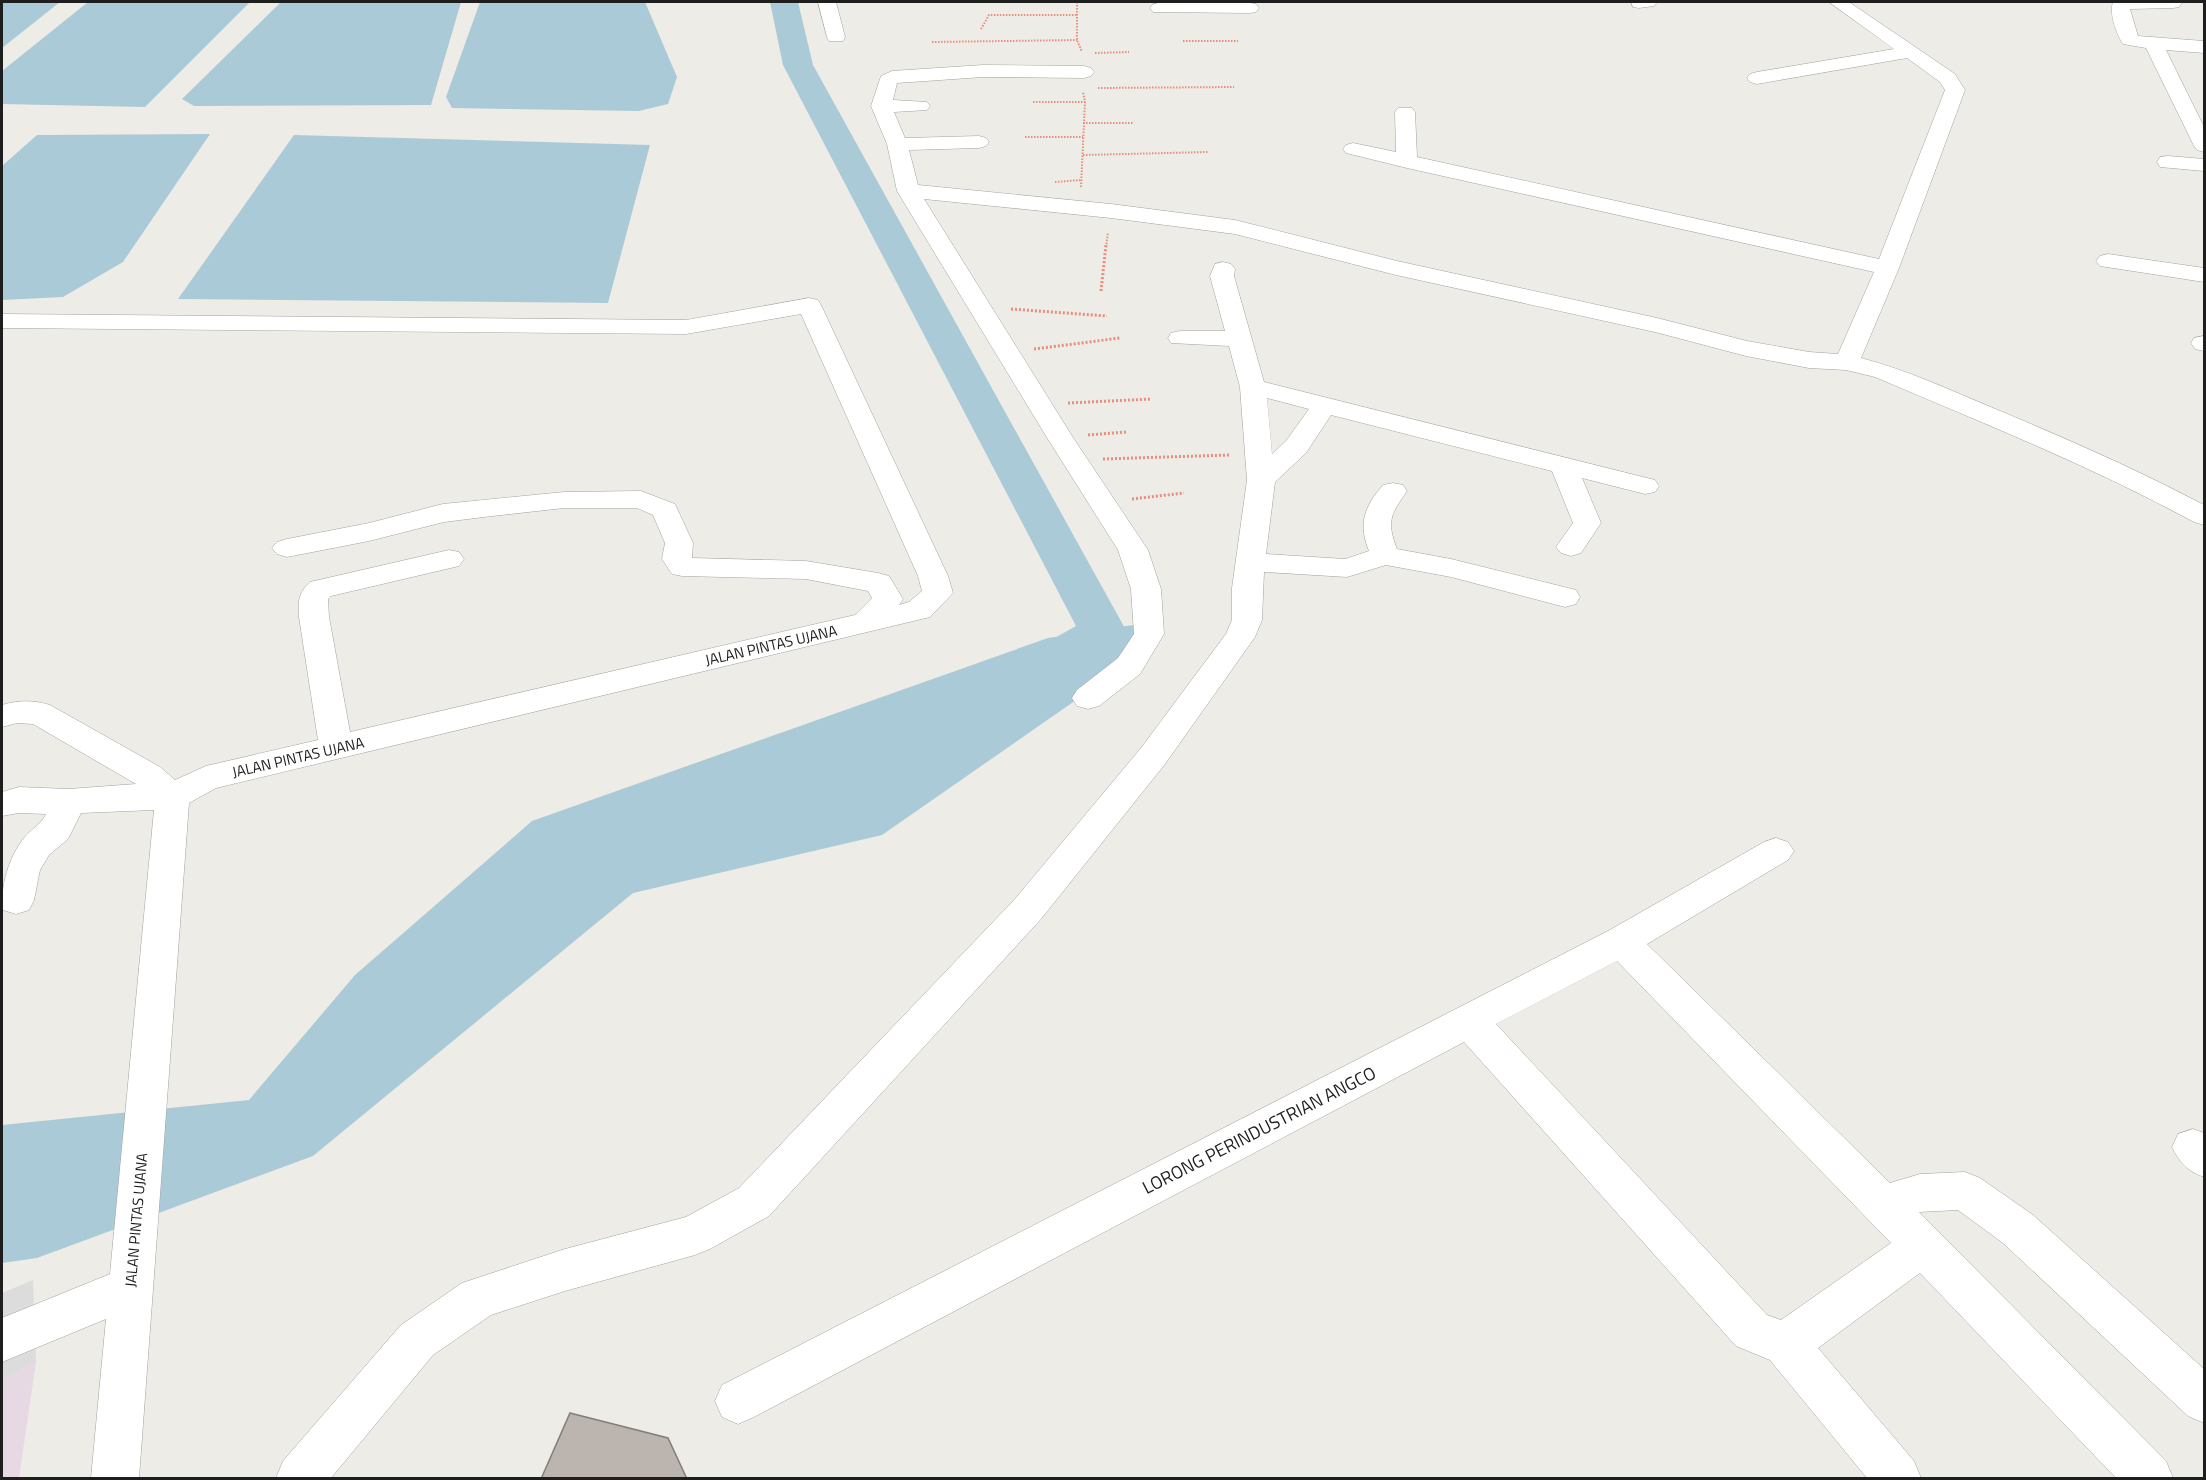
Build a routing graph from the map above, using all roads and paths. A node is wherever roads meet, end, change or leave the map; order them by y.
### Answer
1 (827, 2) edge
2 (1077, 2) edge
3 (1838, 2) edge
4 (2173, 3) edge
5 (1159, 8) dead end
6 (1254, 8) edge
7 (1076, 15) junction
8 (981, 29) dead end
9 (836, 37) dead end
10 (1077, 40) junction
11 (1183, 41) dead end
12 (1238, 41) dead end
13 (932, 42) dead end
14 (2153, 44) junction
15 (2205, 47) edge
16 (1129, 52) dead end
17 (1911, 52) junction
18 (1083, 71) junction
19 (1757, 78) dead end
20 (1234, 87) dead end
21 (1033, 102) dead end
22 (1084, 102) junction
23 (921, 105) dead end
24 (1405, 112) dead end
25 (935, 122) dead end
26 (1083, 123) junction
27 (1133, 123) dead end
28 (888, 125) junction
29 (1025, 137) dead end
30 (1083, 137) junction
31 (979, 142) dead end
32 (2205, 146) edge
33 (1353, 149) dead end
34 (1208, 152) dead end
35 (1083, 155) junction
36 (1407, 162) junction
37 (2168, 162) dead end
38 (2205, 165) edge
39 (908, 191) junction
40 (1083, 208) junction
41 (1111, 211) junction
42 (1235, 227) junction
43 (2108, 261) dead end
44 (1887, 268) junction
45 (2205, 275) edge
46 (1101, 291) dead end
47 (980, 306) junction
48 (1107, 316) dead end
49 (2, 321) edge
50 (1120, 338) dead end
51 (1180, 338) dead end
52 (1240, 339) junction
53 (1009, 352) junction
54 (1847, 362) junction
55 (1253, 387) junction
56 (1151, 399) dead end
57 (1040, 404) junction
58 (1325, 404) junction
59 (1126, 432) dead end
60 (1059, 436) junction
61 (1122, 457) dead end
62 (1563, 465) junction
63 (1260, 468) junction
64 (1645, 486) dead end
65 (1394, 491) dead end
66 (1184, 493) dead end
67 (1096, 495) junction
68 (2205, 516) edge
69 (1571, 547) dead end
70 (287, 548) dead end
71 (1385, 556) junction
72 (449, 559) dead end
73 (1251, 561) junction
74 (1565, 597) dead end
75 (865, 623) junction
76 (1088, 698) dead end
77 (2, 717) edge
78 (336, 747) junction
79 (172, 797) junction
80 (69, 802) junction
81 (2, 804) edge
82 (1776, 851) dead end
83 (16, 900) dead end
84 (1622, 941) junction
85 (1469, 1021) junction
86 (1883, 1205) junction
87 (1923, 1245) junction
88 (131, 1287) junction
89 (2, 1340) edge
90 (1786, 1344) junction
91 (2205, 1400) edge
92 (738, 1401) dead end
93 (115, 1479) edge
94 (300, 1479) edge
95 (1897, 1479) edge
96 (2149, 1479) edge

1 - 9 street
2 - 7 path
3 - 17 street
4 - 14 street
5 - 6 street
7 - 8 path
7 - 10 path
10 - 13 path
10 - 18 path
11 - 12 path
14 - 15 street
14 - 32 street
16 - 18 path
17 - 19 street
17 - 44 street
18 - 20 path
18 - 22 path
18 - 28 street
21 - 22 path
22 - 26 path
23 - 28 street
24 - 36 street
25 - 28 street
26 - 27 path
26 - 30 path
28 - 31 street
28 - 39 street
29 - 30 path
30 - 35 path
33 - 36 street
34 - 35 path
35 - 40 path
36 - 44 street
37 - 38 street
39 - 40 street
39 - 47 street
40 - 41 street
41 - 42 street
41 - 46 path
42 - 52 street
42 - 54 street
43 - 45 street
44 - 54 street
47 - 48 path
47 - 53 street
49 - 75 street, JALAN PINTAS UJANA
50 - 53 path
51 - 52 street
52 - 55 street
53 - 57 street
54 - 68 street
55 - 58 street
55 - 63 street
56 - 57 path
57 - 60 street
58 - 62 street
58 - 63 street
59 - 60 path
60 - 67 street
61 - 63 path
62 - 64 street
62 - 69 street
63 - 73 street
65 - 71 street
66 - 67 path
67 - 76 street
70 - 75 street
71 - 73 street
71 - 74 street
72 - 78 street
73 - 94 street
75 - 78 street, JALAN PINTAS UJANA
77 - 79 street
78 - 79 street, JALAN PINTAS UJANA
79 - 80 street
79 - 88 street, JALAN PINTAS UJANA
80 - 81 street
80 - 83 street
82 - 84 street, LORONG PERINDUSTRIAN ANGCO
84 - 85 street, LORONG PERINDUSTRIAN ANGCO
84 - 86 street
85 - 90 street
85 - 92 street, LORONG PERINDUSTRIAN ANGCO
86 - 87 street
86 - 91 street
87 - 90 street
87 - 96 street
88 - 89 street
88 - 93 street, JALAN PINTAS UJANA
90 - 95 street

